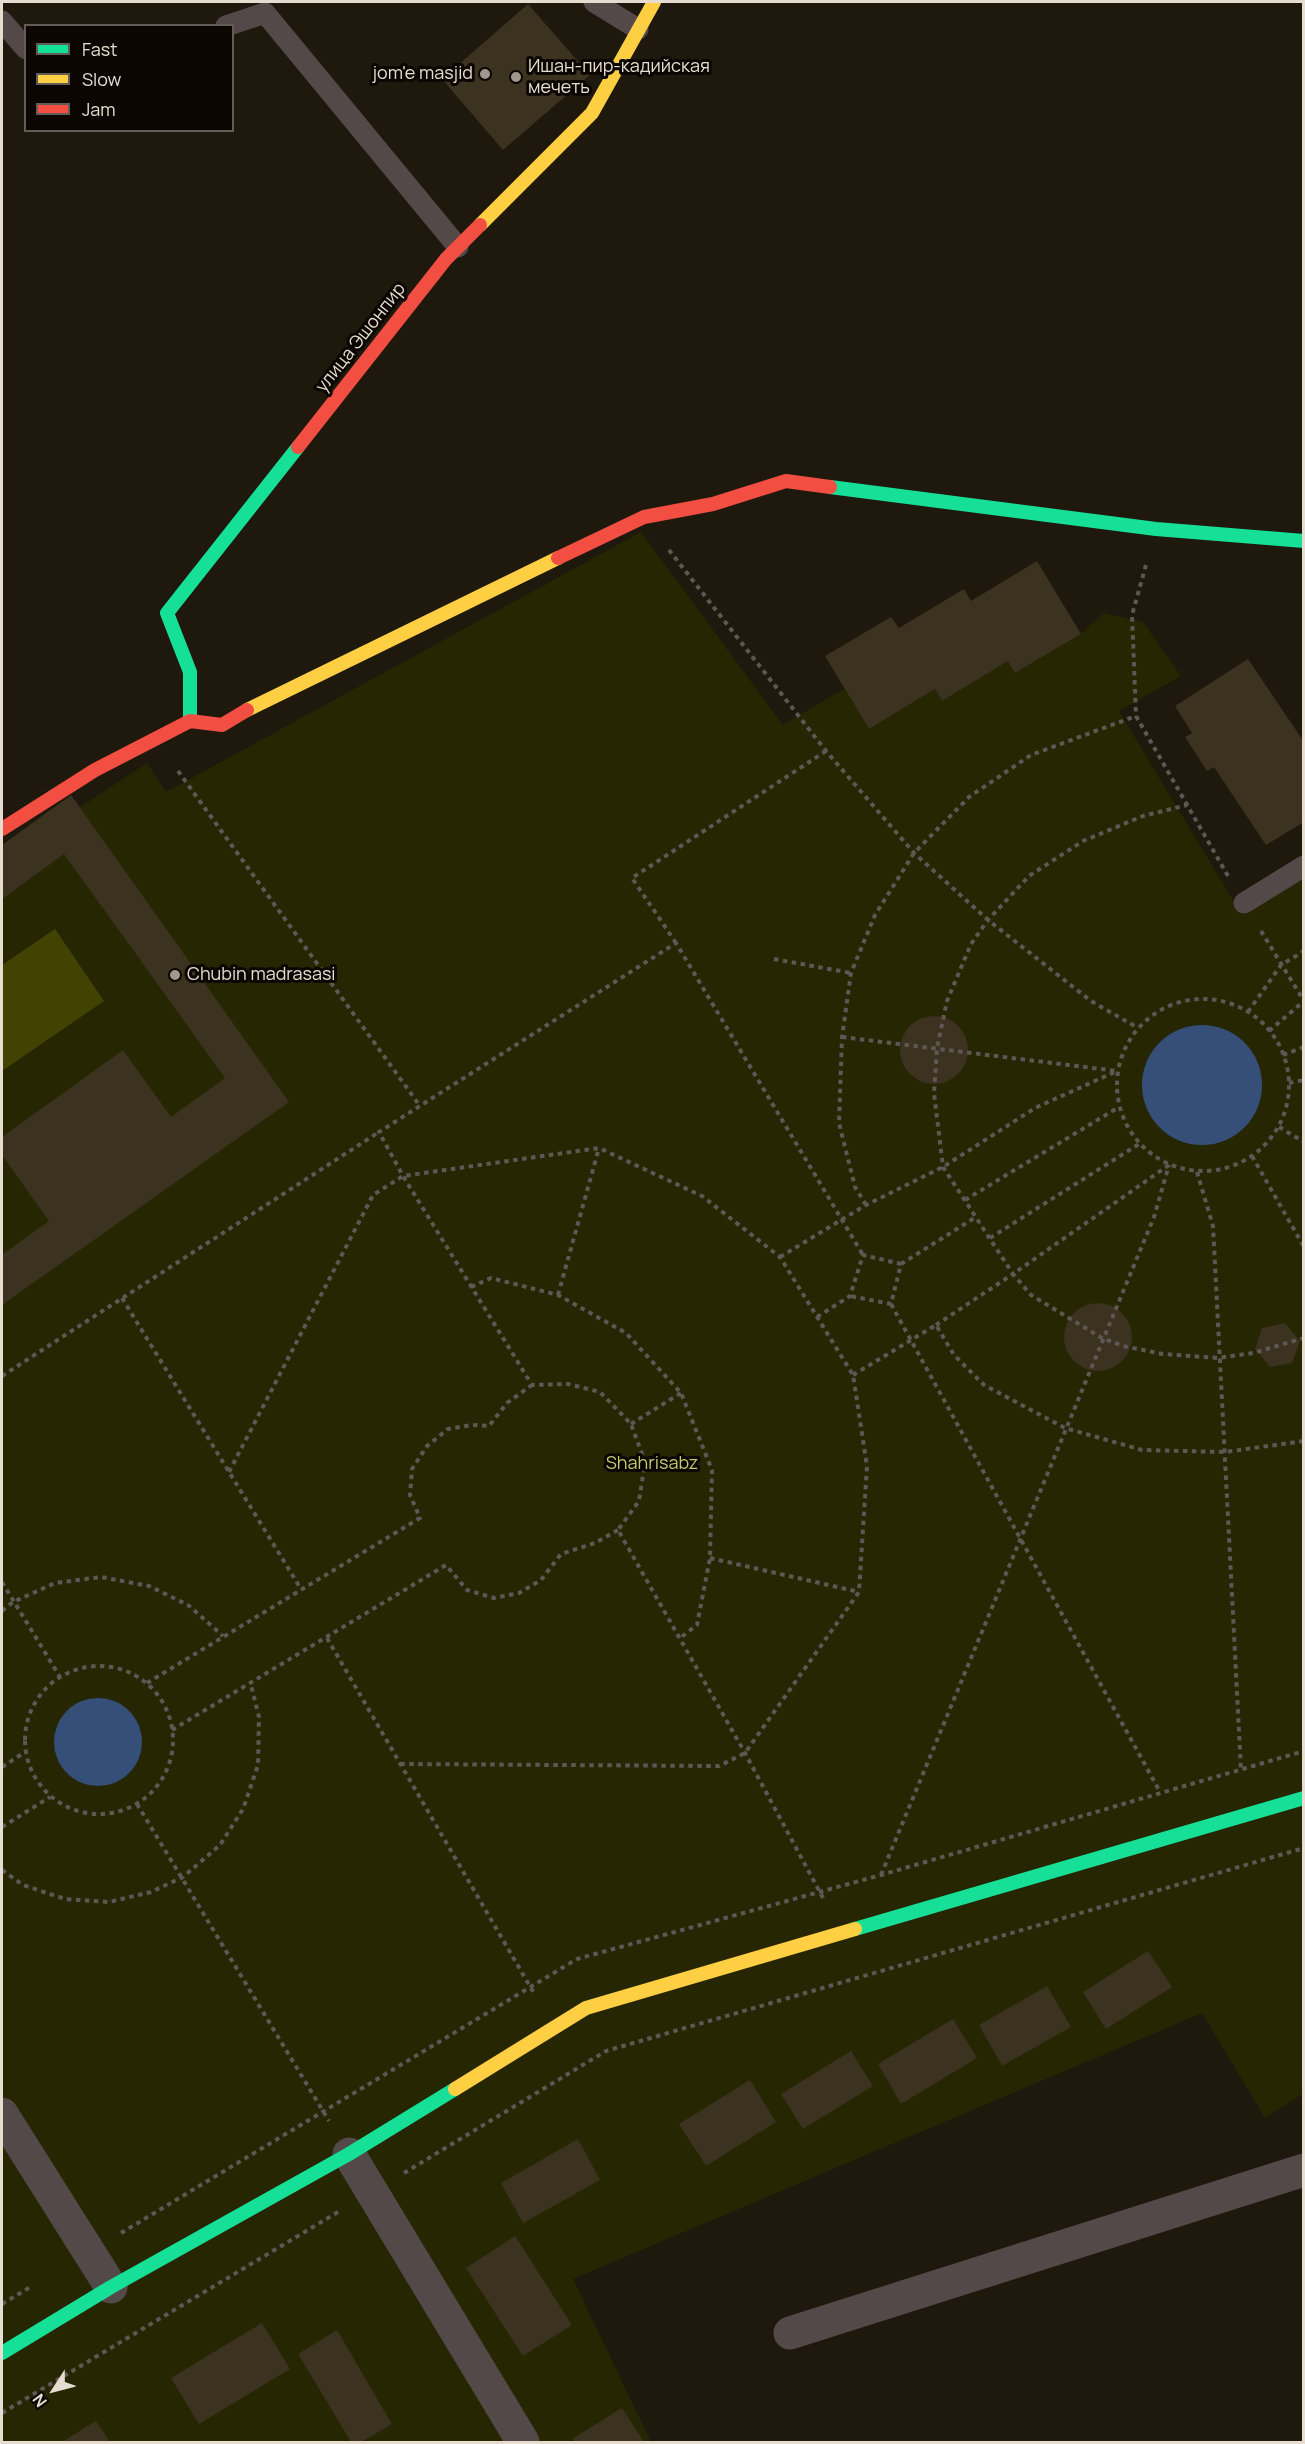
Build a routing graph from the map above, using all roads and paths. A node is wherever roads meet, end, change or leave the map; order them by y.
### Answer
1 (594, 2) edge
2 (654, 2) edge
3 (2, 21) edge
4 (232, 24) edge
5 (638, 29) junction
6 (24, 47) edge
7 (458, 247) junction
8 (644, 517) junction
9 (1156, 530) junction
10 (1304, 540) edge
11 (1136, 716) junction
12 (190, 721) junction
13 (165, 734) junction
14 (826, 751) junction
15 (1187, 805) junction
16 (2, 829) edge
17 (914, 853) junction
18 (1304, 866) edge
19 (1244, 903) junction
20 (988, 920) junction
21 (676, 943) junction
22 (1304, 951) edge
23 (774, 959) dead end
24 (1281, 965) junction
25 (851, 973) junction
26 (1304, 1001) edge
27 (1248, 1012) junction
28 (1138, 1028) junction
29 (1269, 1031) junction
30 (842, 1037) junction
31 (1304, 1047) edge
32 (937, 1048) junction
33 (1283, 1055) junction
34 (1118, 1071) junction
35 (1304, 1080) edge
36 (1288, 1083) junction
37 (420, 1106) junction
38 (1119, 1107) junction
39 (1279, 1126) junction
40 (380, 1132) junction
41 (1304, 1142) edge
42 (1139, 1144) junction
43 (599, 1148) junction
44 (1252, 1156) junction
45 (1169, 1165) junction
46 (943, 1167) junction
47 (1197, 1172) junction
48 (403, 1176) junction
49 (965, 1200) junction
50 (866, 1205) junction
51 (976, 1217) junction
52 (840, 1221) junction
53 (990, 1238) junction
54 (1304, 1247) edge
55 (863, 1255) junction
56 (780, 1257) junction
57 (901, 1264) junction
58 (1013, 1274) junction
59 (471, 1287) junction
60 (558, 1295) junction
61 (850, 1296) junction
62 (122, 1298) junction
63 (891, 1304) junction
64 (817, 1317) junction
65 (936, 1325) junction
66 (1102, 1338) junction
67 (1304, 1338) edge
68 (912, 1340) junction
69 (1218, 1358) junction
70 (853, 1375) junction
71 (2, 1376) edge
72 (532, 1385) junction
73 (681, 1393) junction
74 (631, 1424) junction
75 (1065, 1428) junction
76 (1304, 1441) edge
77 (1225, 1452) junction
78 (229, 1472) junction
79 (618, 1530) junction
80 (1020, 1539) junction
81 (710, 1558) junction
82 (2, 1582) edge
83 (301, 1589) junction
84 (859, 1592) junction
85 (13, 1602) junction
86 (2, 1611) edge
87 (223, 1636) junction
88 (327, 1638) junction
89 (680, 1638) junction
90 (60, 1677) junction
91 (147, 1683) junction
92 (251, 1684) junction
93 (172, 1730) junction
94 (25, 1752) junction
95 (745, 1753) junction
96 (401, 1764) junction
97 (2, 1767) edge
98 (1241, 1770) dead end
99 (1160, 1792) dead end
100 (50, 1797) junction
101 (1304, 1798) edge
102 (137, 1804) junction
103 (2, 1827) edge
104 (1304, 1848) edge
105 (2, 1870) edge
106 (881, 1875) dead end
107 (183, 1877) junction
108 (842, 1933) junction
109 (554, 2028) junction
110 (2, 2114) edge
111 (349, 2154) junction
112 (1304, 2170) edge
113 (370, 2193) junction
114 (111, 2287) junction
115 (790, 2333) dead end
116 (2, 2353) edge
117 (2, 2413) edge
118 (523, 2442) edge

1 - 5 lane
2 - 5 street, улица Эшонпир
3 - 6 lane
4 - 7 lane
5 - 7 street, улица Эшонпир
7 - 12 street, улица Эшонпир
8 - 9 street
8 - 12 street
8 - 14 path
9 - 10 street
9 - 11 path
11 - 15 path
11 - 17 path
12 - 13 street
13 - 16 street
13 - 37 path
14 - 17 path
14 - 21 path
15 - 19 path
15 - 20 path
17 - 20 path
17 - 25 path
18 - 19 lane
19 - 24 path
20 - 28 path
20 - 32 path
21 - 37 path
21 - 52 path
22 - 24 path
23 - 25 path
24 - 26 path
24 - 27 path
25 - 30 path
26 - 29 path
27 - 28 path
27 - 29 path
28 - 34 path
29 - 33 path
30 - 32 path
30 - 50 path
31 - 33 path
32 - 34 path
32 - 46 path
33 - 36 path
34 - 38 path
34 - 46 path
35 - 36 path
36 - 39 path
37 - 40 path
38 - 42 path
38 - 49 path
39 - 41 path
39 - 44 path
40 - 48 path
40 - 62 path
42 - 45 path
42 - 53 path
43 - 48 path
43 - 56 path
43 - 60 path
44 - 47 path
44 - 54 path
45 - 47 path
45 - 58 path
45 - 66 path
46 - 49 path
46 - 50 path
47 - 69 path
48 - 59 path
48 - 78 path
49 - 51 path
50 - 52 path
51 - 53 path
51 - 57 path
52 - 55 path
52 - 56 path
53 - 58 path
55 - 57 path
55 - 61 path
56 - 64 path
57 - 63 path
58 - 65 path
58 - 66 path
59 - 60 path
59 - 72 path
60 - 73 path
61 - 63 path
61 - 64 path
62 - 71 path
62 - 78 path
63 - 68 path
64 - 70 path
65 - 68 path
65 - 75 path
66 - 69 path
66 - 75 path
67 - 69 path
68 - 70 path
68 - 80 path
69 - 77 path
70 - 84 path
72 - 74 path
72 - 83 path
73 - 74 path
73 - 81 path
74 - 79 path
75 - 77 path
75 - 80 path
76 - 77 path
77 - 98 path
78 - 83 path
79 - 88 path
79 - 89 path
80 - 99 path
80 - 106 path
81 - 84 path
81 - 89 path
82 - 85 path
83 - 87 path
84 - 95 path
85 - 86 path
85 - 87 path
85 - 90 path
87 - 91 path
88 - 92 path
88 - 96 path
89 - 95 path
90 - 91 path
90 - 94 path
91 - 93 path
92 - 93 path
92 - 107 path
93 - 102 path
94 - 97 path
94 - 100 path
95 - 96 path
95 - 108 path
96 - 109 path
100 - 102 path
100 - 103 path
101 - 108 street
102 - 107 path
104 - 113 path
105 - 107 path
107 - 111 path
108 - 109 street
109 - 111 street
110 - 114 street
111 - 113 street
111 - 114 street
112 - 115 street
113 - 117 path
113 - 118 street
114 - 116 street

